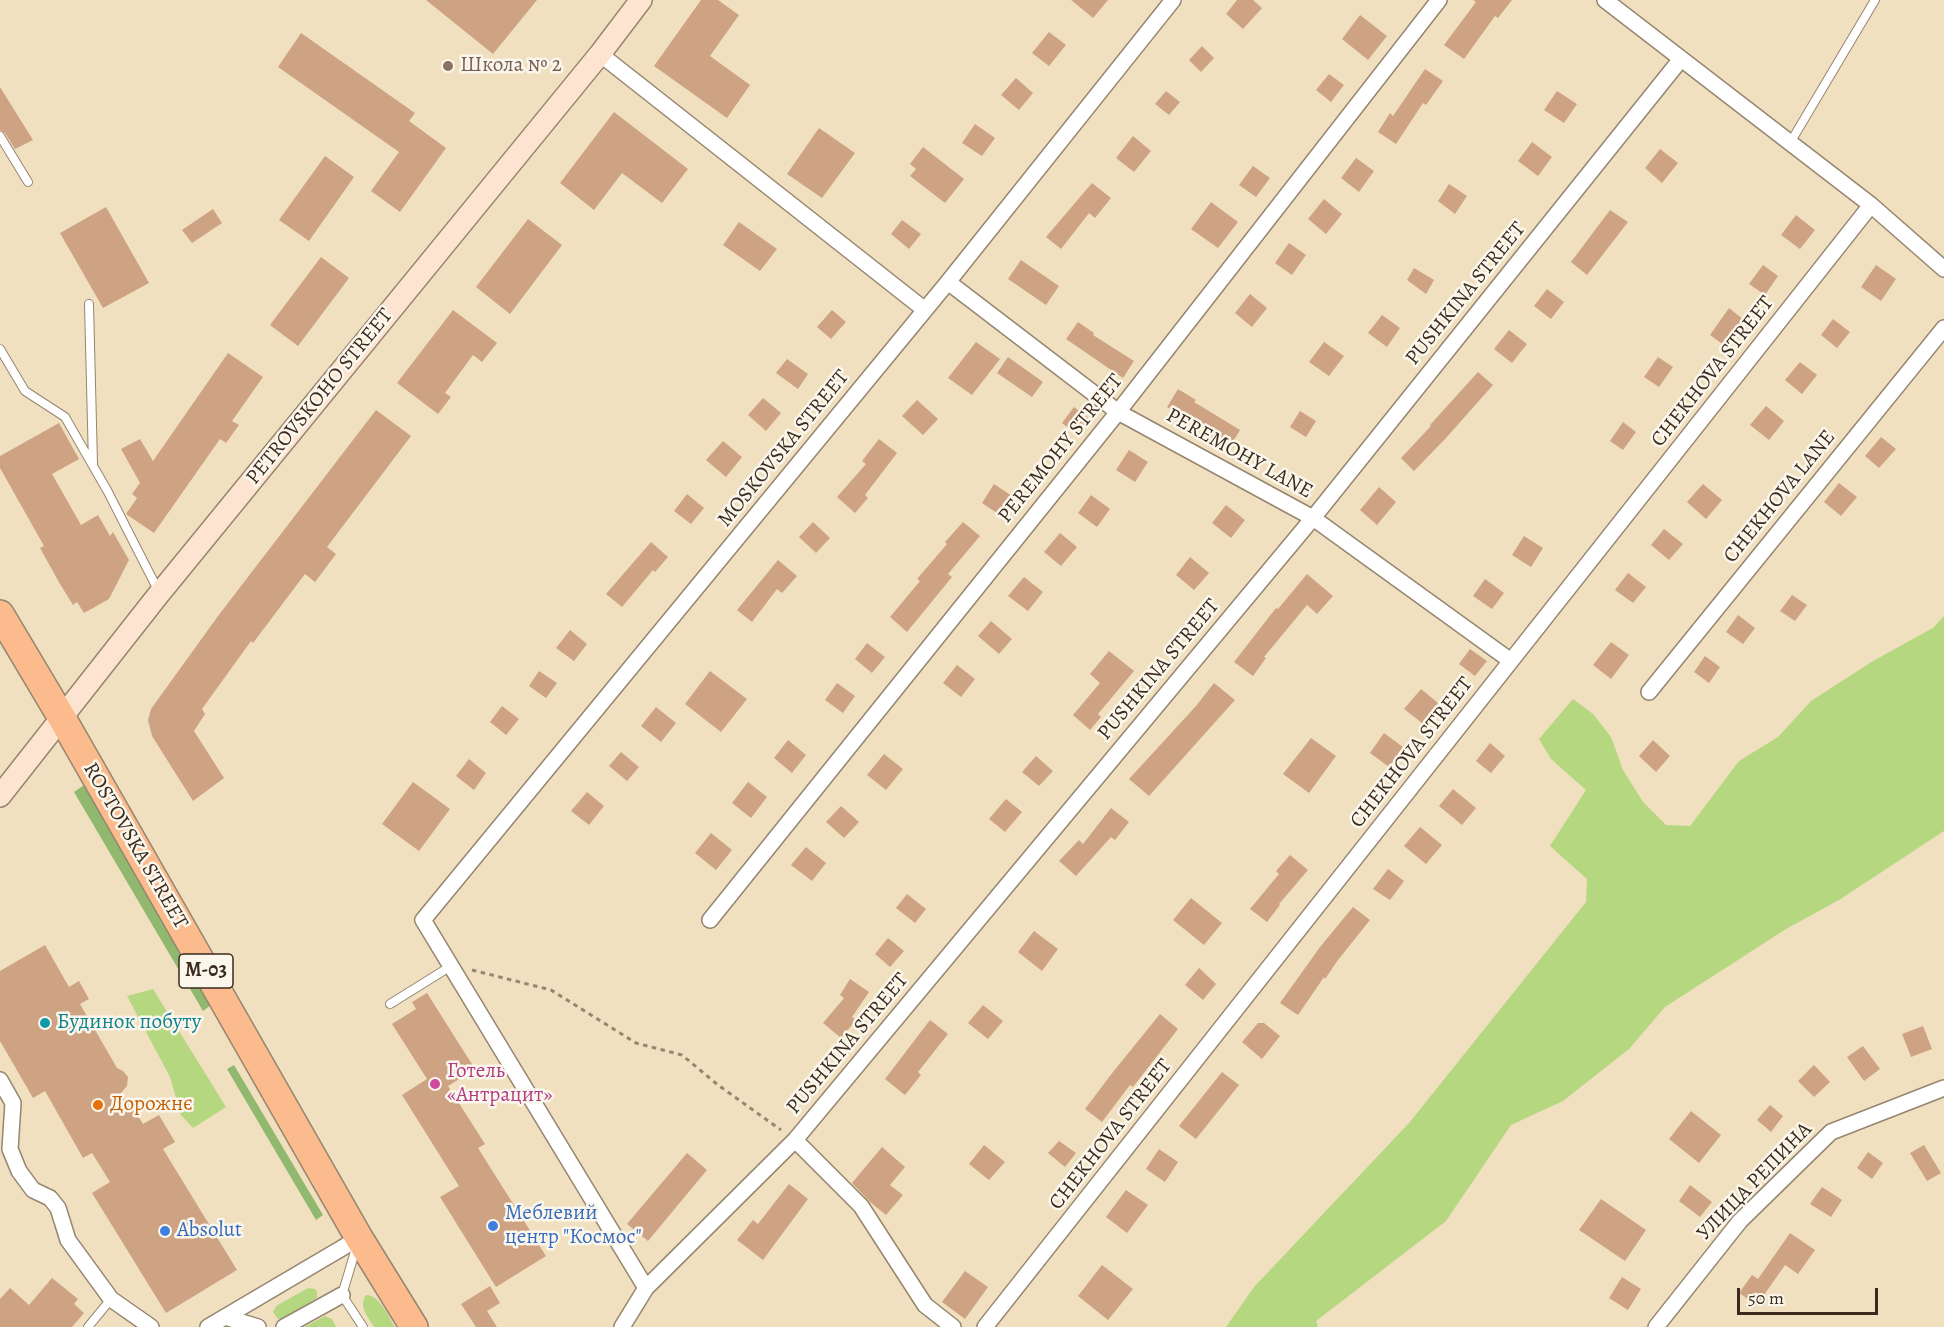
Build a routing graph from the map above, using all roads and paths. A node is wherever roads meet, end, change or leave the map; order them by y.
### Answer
1 (641, 0) edge
2 (1173, 0) edge
3 (1439, 0) edge
4 (1605, 0) edge
5 (1875, 0) edge
6 (600, 54) junction
7 (1681, 59) junction
8 (0, 136) edge
9 (1790, 143) junction
10 (28, 182) dead end
11 (1871, 205) junction
12 (1944, 270) edge
13 (948, 282) junction
14 (89, 304) dead end
15 (925, 310) junction
16 (1944, 328) edge
17 (0, 349) edge
18 (1118, 412) junction
19 (93, 466) junction
20 (1313, 518) junction
21 (159, 594) junction
22 (0, 614) edge
23 (1511, 662) junction
24 (1649, 692) dead end
25 (62, 718) junction
26 (0, 796) edge
27 (710, 920) dead end
28 (451, 966) junction
29 (390, 1004) dead end
30 (0, 1080) edge
31 (1944, 1088) edge
32 (795, 1140) junction
33 (359, 1238) junction
34 (646, 1288) junction
35 (342, 1295) junction
36 (111, 1299) junction
37 (224, 1322) edge
38 (87, 1327) edge
39 (151, 1327) edge
40 (208, 1327) edge
41 (258, 1327) edge
42 (284, 1327) edge
43 (363, 1327) edge
44 (414, 1327) edge
45 (622, 1327) edge
46 (953, 1327) edge
47 (985, 1327) edge
48 (1656, 1327) edge

1 - 6 main road, PETROVSKOHO STREET
2 - 13 street, MOSKOVSKA STREET
3 - 18 street, PEREMOHY STREET
4 - 7 street
5 - 9 lane
6 - 15 street
6 - 21 main road, PETROVSKOHO STREET
7 - 9 street
7 - 20 street, PUSHKINA STREET
8 - 10 lane
9 - 11 street
11 - 12 street
11 - 23 street, CHEKHOVA STREET
13 - 15 street, MOSKOVSKA STREET
13 - 18 street, PEREMOHY LANE
14 - 19 lane
15 - 28 street, MOSKOVSKA STREET
16 - 24 street, CHEKHOVA LANE
17 - 19 lane
18 - 20 street, PEREMOHY LANE
18 - 27 street, PEREMOHY STREET
19 - 21 lane
20 - 23 street, PEREMOHY LANE
20 - 32 street, PUSHKINA STREET
21 - 25 main road, PETROVSKOHO STREET
22 - 25 highway, ROSTOVSKA STREET / М-03
23 - 47 street, CHEKHOVA STREET
25 - 26 main road, PETROVSKOHO STREET
25 - 33 highway, ROSTOVSKA STREET / М-03
28 - 29 lane
28 - 32 path
28 - 34 street
30 - 36 street
31 - 48 street, УЛИЦА РЕПИНА
32 - 34 street, PUSHKINA STREET
32 - 46 street
33 - 35 lane
33 - 37 street
33 - 44 highway, ROSTOVSKA STREET / М-03
34 - 45 street, PUSHKINA STREET
35 - 42 street
35 - 43 lane
36 - 38 lane
36 - 39 street
37 - 40 street
37 - 41 street

